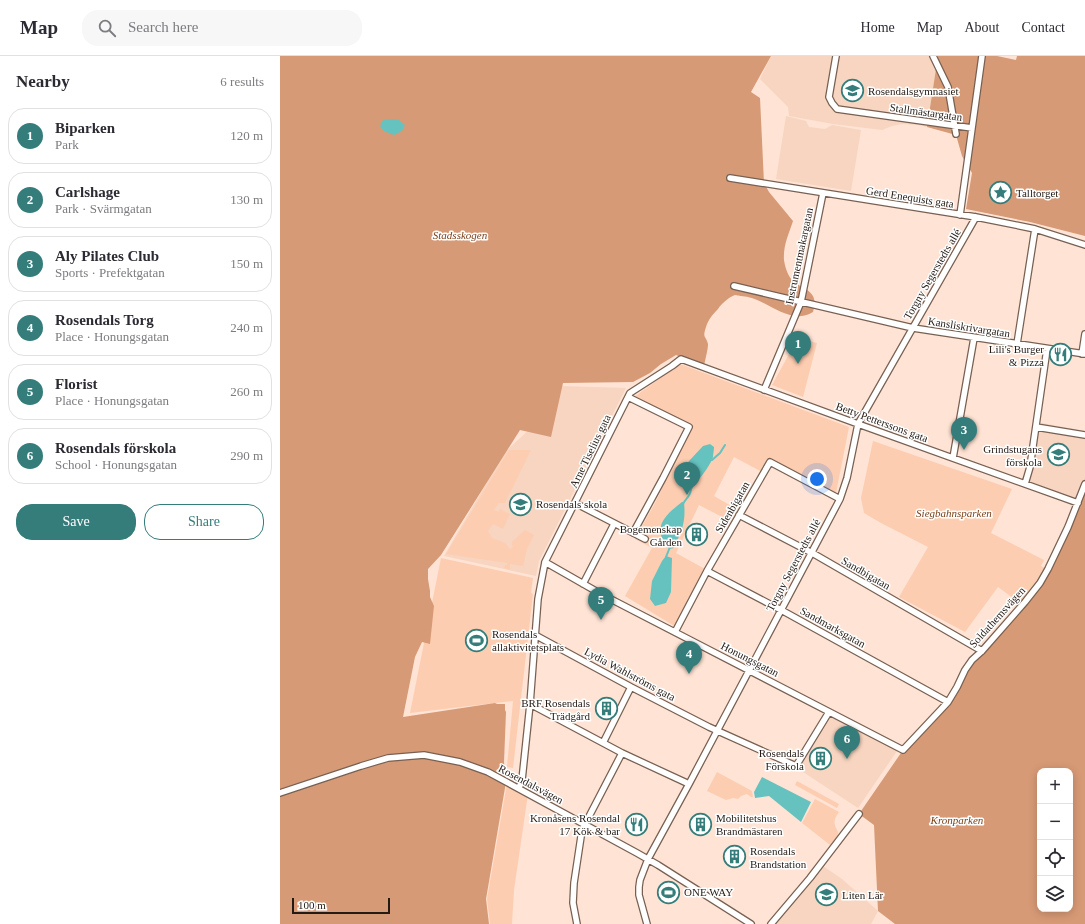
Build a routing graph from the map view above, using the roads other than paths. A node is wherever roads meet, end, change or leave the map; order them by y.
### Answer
1 (836, 56) edge
2 (933, 56) edge
3 (982, 56) edge
4 (955, 126) junction
5 (972, 128) junction
6 (956, 134) dead end
7 (730, 178) dead end
8 (822, 193) junction
9 (960, 215) junction
10 (976, 217) junction
11 (1035, 229) junction
12 (1085, 245) edge
13 (734, 286) dead end
14 (801, 302) junction
15 (913, 328) junction
16 (1085, 334) edge
17 (974, 338) junction
18 (1017, 344) junction
19 (1047, 349) junction
20 (1084, 354) edge
21 (681, 359) joint
22 (764, 390) junction
23 (628, 398) junction
24 (858, 424) junction
25 (1036, 427) junction
26 (1085, 434) edge
27 (953, 458) junction
28 (1024, 484) junction
29 (1085, 484) edge
30 (840, 499) junction
31 (575, 503) junction
32 (1078, 503) junction
33 (739, 515) junction
34 (614, 524) junction
35 (633, 533) junction
36 (645, 539) dead end
37 (810, 553) junction
38 (545, 562) junction
39 (707, 571) junction
40 (583, 584) junction
41 (780, 609) junction
42 (675, 632) junction
43 (535, 635) junction
44 (982, 651) junction
45 (749, 670) junction
46 (631, 687) junction
47 (948, 702) junction
48 (530, 704) junction
49 (829, 712) junction
50 (717, 731) junction
51 (603, 743) junction
52 (903, 750) joint
53 (622, 753) junction
54 (689, 784) junction
55 (518, 788) junction
56 (280, 794) edge
57 (859, 814) dead end
58 (585, 824) junction
59 (648, 859) junction
60 (577, 924) edge
61 (647, 924) edge
62 (751, 924) edge
63 (771, 924) edge

1 - 4 street, Stallmästargatan
2 - 4 street
3 - 5 street, Stallmästargatan
4 - 5 street, Stallmästargatan
4 - 6 street
5 - 9 street, Stallmästargatan
7 - 8 street, Gerd Enequists gata
8 - 9 street, Gerd Enequists gata
8 - 14 street, Instrumentmakargatan
9 - 10 street, Gerd Enequists gata
10 - 11 street, Gerd Enequists gata
10 - 15 street, Torgny Segerstedts allé
11 - 12 street, Gerd Enequists gata
11 - 18 street
13 - 14 street, Kansliskrivargatan
14 - 15 street, Kansliskrivargatan
14 - 22 street, Instrumentmakargatan
15 - 17 street, Kansliskrivargatan
15 - 24 street, Torgny Segerstedts allé
16 - 20 street
17 - 18 street, Kansliskrivargatan
17 - 27 street
18 - 19 street, Kansliskrivargatan
19 - 20 street, Kansliskrivargatan
19 - 25 street
21 - 22 street, Betty Petterssons gata
21 - 23 street, Arne Tiselius gata
22 - 24 street, Betty Petterssons gata
23 - 31 street, Arne Tiselius gata
23 - 35 street
24 - 27 street, Betty Petterssons gata
24 - 30 street, Torgny Segerstedts allé
25 - 26 street
25 - 28 street
27 - 28 street, Betty Petterssons gata
28 - 32 street, Betty Petterssons gata
29 - 32 street, Soldathemsvägen
30 - 33 street, Sidenbigatan
30 - 37 street, Torgny Segerstedts allé
31 - 34 street
31 - 38 street, Arne Tiselius gata
32 - 44 street, Soldathemsvägen
33 - 37 street, Sandbigatan
33 - 39 street, Sidenbigatan
34 - 35 street
34 - 40 street
35 - 36 street
37 - 41 street, Torgny Segerstedts allé
37 - 44 street, Sandbigatan
38 - 40 street, Honungsgatan
38 - 43 street, Arne Tiselius gata
39 - 41 street, Sandmarksgatan
39 - 42 street, Sidenbigatan
40 - 42 street, Honungsgatan
41 - 45 street, Torgny Segerstedts allé
41 - 47 street, Sandmarksgatan
42 - 45 street, Honungsgatan
43 - 46 street, Lydia Wahlströms gata
43 - 48 street, Arne Tiselius gata
44 - 47 street, Soldathemsvägen
45 - 49 street, Honungsgatan
45 - 50 street, Torgny Segerstedts allé
46 - 50 street, Lydia Wahlströms gata
46 - 51 street
47 - 52 street, Soldathemsvägen
48 - 51 street
48 - 55 street, Arne Tiselius gata
49 - 50 street, Lydia Wahlströms gata
49 - 52 street, Honungsgatan
50 - 54 street, Torgny Segerstedts allé
51 - 53 street
53 - 54 street
53 - 58 street
54 - 59 street, Torgny Segerstedts allé
55 - 56 street, Rosendalsvägen
55 - 58 street, Rosendalsvägen
57 - 63 street
58 - 59 street, Rosendalsvägen
58 - 60 street
59 - 61 street, Torgny Segerstedts allé
59 - 62 street, Rosendalsvägen

